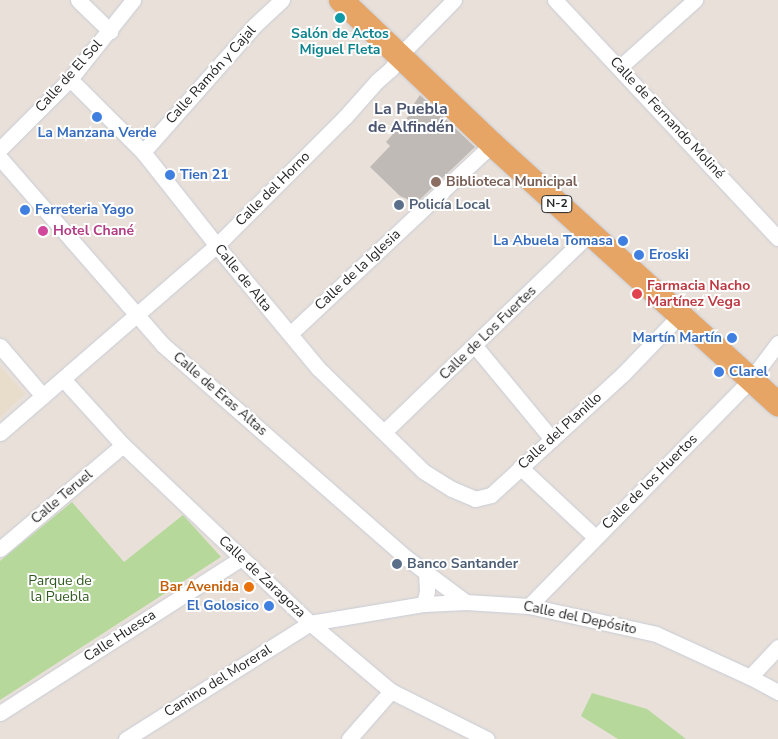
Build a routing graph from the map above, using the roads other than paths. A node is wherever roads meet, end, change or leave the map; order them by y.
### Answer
1 (78, 0) edge
2 (133, 0) edge
3 (282, 0) edge
4 (341, 0) edge
5 (454, 0) edge
6 (555, 0) edge
7 (696, 0) edge
8 (110, 31) junction
9 (400, 55) junction
10 (620, 67) junction
11 (70, 79) junction
12 (492, 144) junction
13 (0, 149) edge
14 (143, 152) junction
15 (0, 158) edge
16 (589, 234) junction
17 (778, 238) edge
18 (217, 245) junction
19 (136, 315) junction
20 (685, 320) junction
21 (290, 334) junction
22 (778, 343) edge
23 (0, 346) edge
24 (474, 346) junction
25 (774, 354) edge
26 (751, 379) junction
27 (64, 380) junction
28 (43, 396) junction
29 (778, 404) edge
30 (386, 431) junction
31 (0, 434) edge
32 (552, 438) junction
33 (123, 445) junction
34 (520, 467) junction
35 (423, 470) joint
36 (595, 537) junction
37 (0, 549) edge
38 (240, 558) junction
39 (426, 571) junction
40 (466, 602) junction
41 (424, 604) junction
42 (529, 606) junction
43 (310, 623) junction
44 (778, 647) edge
45 (750, 677) junction
46 (391, 691) junction
47 (778, 692) edge
48 (0, 713) edge
49 (126, 739) edge
50 (349, 739) edge
51 (487, 739) edge

1 - 8 street
2 - 8 street, Calle de El Sol
3 - 14 street, Calle Ramón y Cajal
4 - 9 highway, N-2
5 - 9 street, Calle del Horno
6 - 10 street, Calle de Fernando Moliné
7 - 10 street
8 - 11 street, Calle de El Sol
9 - 12 highway, N-2
9 - 18 street, Calle del Horno
10 - 17 street, Calle de Fernando Moliné
11 - 13 street, Calle de El Sol
11 - 14 street, Calle de Alta
12 - 16 highway, N-2
12 - 21 street, Calle de la Iglesia
14 - 18 street, Calle de Alta
15 - 19 street, Calle de Eras Altas
16 - 20 highway, N-2
16 - 24 street, Calle de Los Fuertes
18 - 19 street, Calle del Horno
18 - 21 street, Calle de Alta
19 - 27 street, Calle del Horno
19 - 39 street, Calle de Eras Altas
20 - 26 highway, N-2
20 - 32 street, Calle del Planillo
21 - 30 street, Calle de Alta
22 - 25 street, Calle de los Huertos
23 - 28 street
24 - 30 street, Calle de Los Fuertes
24 - 32 street
25 - 26 street, Calle de los Huertos
26 - 29 highway, N-2
26 - 36 street, Calle de los Huertos
27 - 28 street, Calle del Horno
27 - 33 street, Calle de Zaragoza
28 - 31 street, Calle del Horno
30 - 35 street, Calle de Alta
32 - 34 street, Calle del Planillo
33 - 37 street, Calle Teruel
33 - 38 street, Calle de Zaragoza
34 - 35 street, Calle del Planillo
34 - 36 street
36 - 42 street, Calle de los Huertos
38 - 43 street, Calle de Zaragoza
38 - 48 street, Calle Huesca
39 - 40 street, Calle de Eras Altas
39 - 41 street
40 - 41 street, Calle del Depósito
40 - 42 street, Calle del Depósito
41 - 43 street, Calle del Depósito
42 - 45 street, Calle del Depósito
43 - 46 street, Calle de Zaragoza
43 - 49 street, Camino del Moreral
44 - 45 street
45 - 47 street, Calle del Depósito
46 - 50 street
46 - 51 street, Calle de Zaragoza

